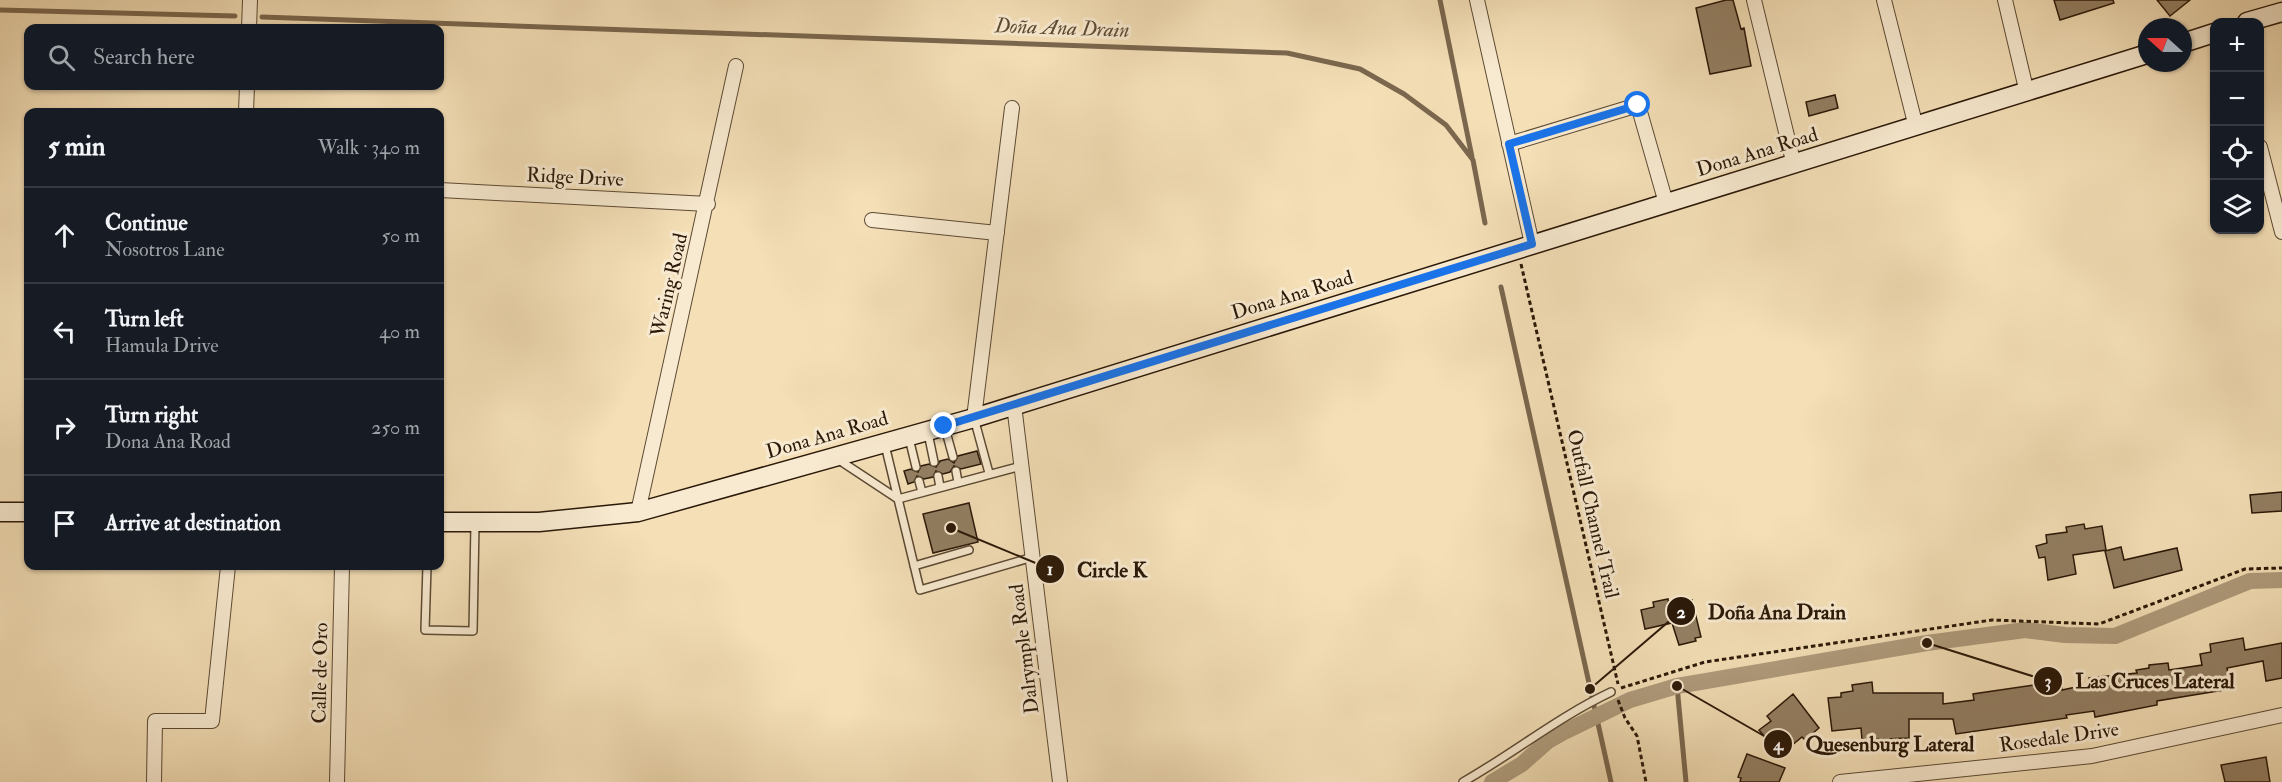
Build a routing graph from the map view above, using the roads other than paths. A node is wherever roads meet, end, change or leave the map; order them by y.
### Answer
1 (250, 0) edge
2 (1477, 0) edge
3 (1754, 0) edge
4 (1884, 0) edge
5 (2005, 0) edge
6 (2282, 12) edge
7 (2261, 18) edge
8 (249, 24) edge
9 (2210, 34) edge
10 (2192, 40) edge
11 (2138, 57) edge
12 (736, 66) dead end
13 (247, 90) edge
14 (2027, 93) junction
15 (246, 108) edge
16 (1012, 108) dead end
17 (1916, 127) junction
18 (1509, 144) junction
19 (1794, 165) junction
20 (2264, 165) edge
21 (444, 190) edge
22 (1666, 203) junction
23 (708, 204) junction
24 (872, 220) dead end
25 (2282, 232) edge
26 (997, 233) junction
27 (1525, 246) junction
28 (1014, 405) junction
29 (974, 418) junction
30 (936, 428) junction
31 (908, 436) junction
32 (885, 443) junction
33 (835, 457) junction
34 (952, 457) dead end
35 (934, 462) dead end
36 (1022, 466) junction
37 (916, 467) dead end
38 (956, 471) dead end
39 (988, 473) junction
40 (938, 476) dead end
41 (919, 481) dead end
42 (958, 482) junction
43 (940, 487) junction
44 (922, 492) junction
45 (898, 499) junction
46 (0, 512) edge
47 (24, 512) edge
48 (638, 512) junction
49 (444, 522) edge
50 (475, 522) junction
51 (969, 550) dead end
52 (1033, 557) junction
53 (914, 566) junction
54 (228, 570) edge
55 (342, 570) edge
56 (427, 570) edge
57 (1614, 691) road end
58 (2282, 715) edge
59 (154, 782) edge
60 (338, 782) edge
61 (1060, 782) edge
62 (1463, 782) edge
63 (1840, 782) edge

1 - 8 street
2 - 18 street
3 - 19 street
4 - 17 street
5 - 14 street
6 - 7 street
9 - 10 street
11 - 14 street, Dona Ana Road
12 - 23 street, Waring Road
13 - 15 street
14 - 17 street, Dona Ana Road
16 - 26 street
17 - 19 street, Dona Ana Road
18 - 22 street
18 - 27 street
19 - 22 street, Dona Ana Road
20 - 25 street
21 - 23 street, Ridge Drive
22 - 27 street, Dona Ana Road
23 - 48 street, Waring Road
24 - 26 street
26 - 29 street
27 - 28 street, Dona Ana Road
28 - 29 street, Dona Ana Road
28 - 36 street, Dalrymple Road
29 - 30 street, Dona Ana Road
29 - 39 lane
30 - 31 street, Dona Ana Road
30 - 34 lane
30 - 35 lane
31 - 32 street, Dona Ana Road
31 - 37 lane
32 - 33 street, Dona Ana Road
32 - 45 lane
33 - 45 lane
33 - 48 street, Dona Ana Road
36 - 39 lane
36 - 52 street, Dalrymple Road
38 - 42 lane
39 - 42 lane
40 - 43 lane
41 - 44 lane
42 - 43 lane
43 - 44 lane
44 - 45 lane
45 - 53 lane
46 - 47 street
48 - 50 street, Dona Ana Road
49 - 50 street, Dona Ana Road
50 - 56 lane
51 - 53 lane
52 - 53 lane
52 - 61 street, Dalrymple Road
54 - 59 street
55 - 60 street, Calle de Oro
57 - 62 lane
58 - 63 street, Rosedale Drive

